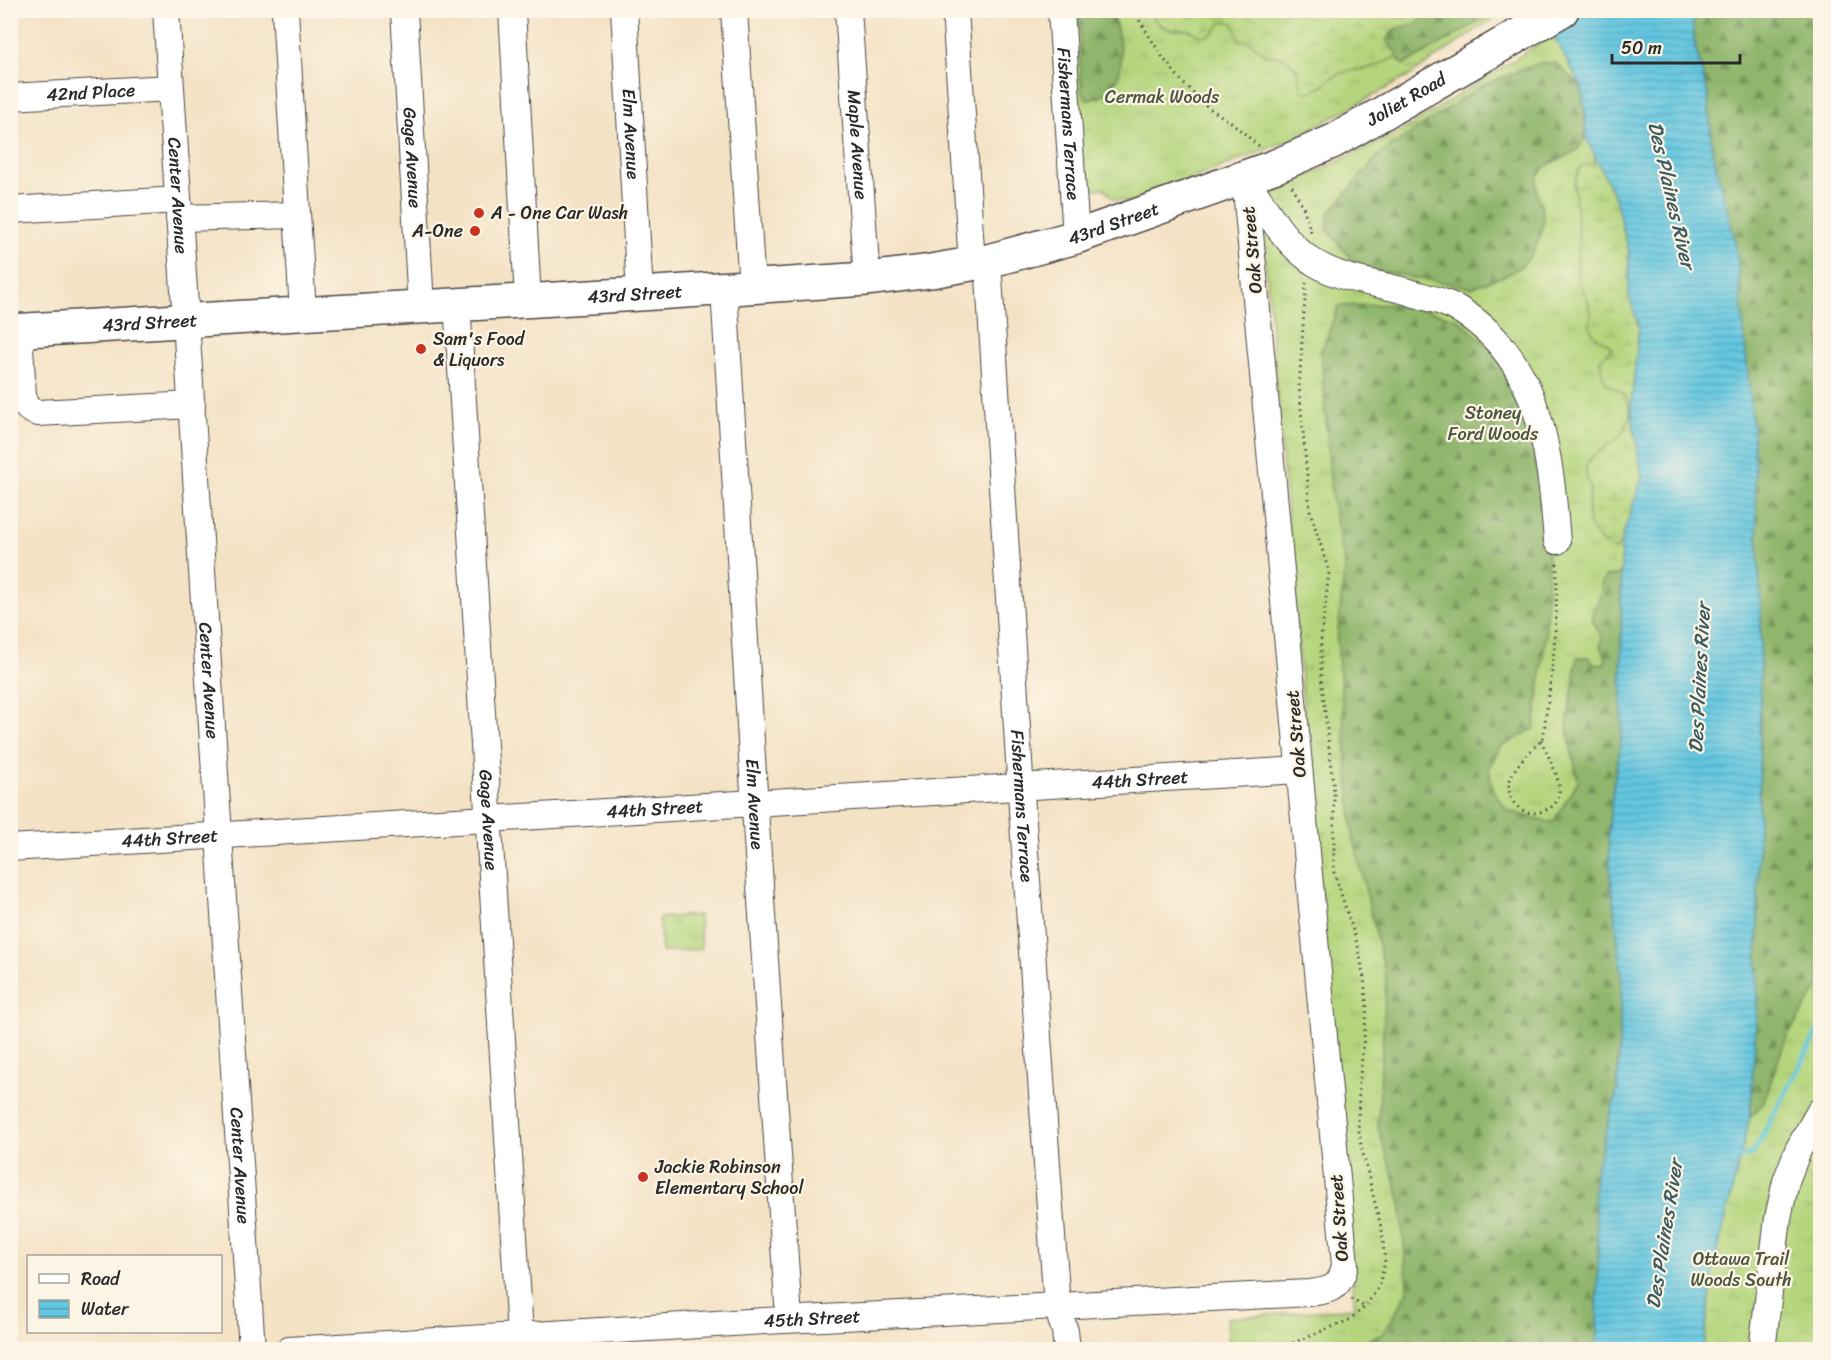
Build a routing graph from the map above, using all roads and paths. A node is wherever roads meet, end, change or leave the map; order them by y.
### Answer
1 (166, 10) edge
2 (285, 10) edge
3 (404, 10) edge
4 (513, 10) edge
5 (624, 10) edge
6 (734, 10) edge
7 (848, 10) edge
8 (955, 10) edge
9 (1061, 10) edge
10 (1133, 10) edge
11 (1562, 10) edge
12 (170, 88) junction
13 (10, 97) edge
14 (1263, 150) dead end
15 (1245, 179) junction
16 (1291, 185) dead end
17 (178, 209) junction
18 (10, 210) edge
19 (297, 215) junction
20 (1076, 237) junction
21 (1312, 237) dead end
22 (980, 262) junction
23 (867, 279) junction
24 (1306, 281) dead end
25 (738, 288) junction
26 (640, 294) junction
27 (528, 300) junction
28 (457, 303) junction
29 (421, 306) junction
30 (303, 313) junction
31 (186, 320) junction
32 (15, 330) edge
33 (192, 405) junction
34 (1557, 541) joint
35 (1541, 740) junction
36 (1299, 770) junction
37 (1021, 788) junction
38 (754, 803) junction
39 (489, 819) junction
40 (220, 835) junction
41 (10, 848) edge
42 (1821, 1111) edge
43 (1340, 1292) junction
44 (1057, 1307) junction
45 (1365, 1307) junction
46 (789, 1319) junction
47 (520, 1335) junction
48 (252, 1350) edge
49 (289, 1350) edge
50 (1067, 1350) edge
51 (1276, 1350) edge
52 (1762, 1350) edge

1 - 12 street, Center Avenue
2 - 19 street
3 - 29 street, Gage Avenue
4 - 27 street
5 - 26 street, Elm Avenue
6 - 25 street, Elm Avenue
7 - 23 street, Maple Avenue
8 - 22 street, Fishermans Terrace
9 - 20 street, Fishermans Terrace
10 - 14 path
11 - 15 main road, Joliet Road
12 - 13 street, 42nd Place
12 - 17 street, Center Avenue
15 - 20 main road, 43rd Street
15 - 34 street
15 - 36 street, Oak Street
16 - 21 path
17 - 18 street
17 - 19 street
17 - 31 street, Center Avenue
19 - 30 street
20 - 22 main road, 43rd Street
22 - 23 main road, 43rd Street
22 - 37 street, Fishermans Terrace
23 - 25 main road, 43rd Street
24 - 45 path
25 - 26 main road, 43rd Street
25 - 38 street, Elm Avenue
26 - 27 main road, 43rd Street
27 - 28 main road, 43rd Street
28 - 29 main road, 43rd Street
28 - 39 street, Gage Avenue
29 - 30 main road, 43rd Street
30 - 31 main road, 43rd Street
31 - 32 main road, 43rd Street
31 - 33 street, Center Avenue
32 - 33 street
33 - 40 street, Center Avenue
34 - 35 path
35 - 35 path
36 - 37 street, 44th Street
36 - 43 street, Oak Street
37 - 38 street, 44th Street
37 - 44 street, Fishermans Terrace
38 - 39 street, 44th Street
38 - 46 street, Elm Avenue
39 - 40 street, 44th Street
39 - 47 street, Gage Avenue
40 - 41 street, 44th Street
40 - 48 street, Center Avenue
42 - 52 street
43 - 44 street, 45th Street
43 - 45 path
44 - 46 street, 45th Street
44 - 50 street, Fishermans Terrace
45 - 51 path
46 - 47 street, 45th Street
47 - 49 street, 45th Street

